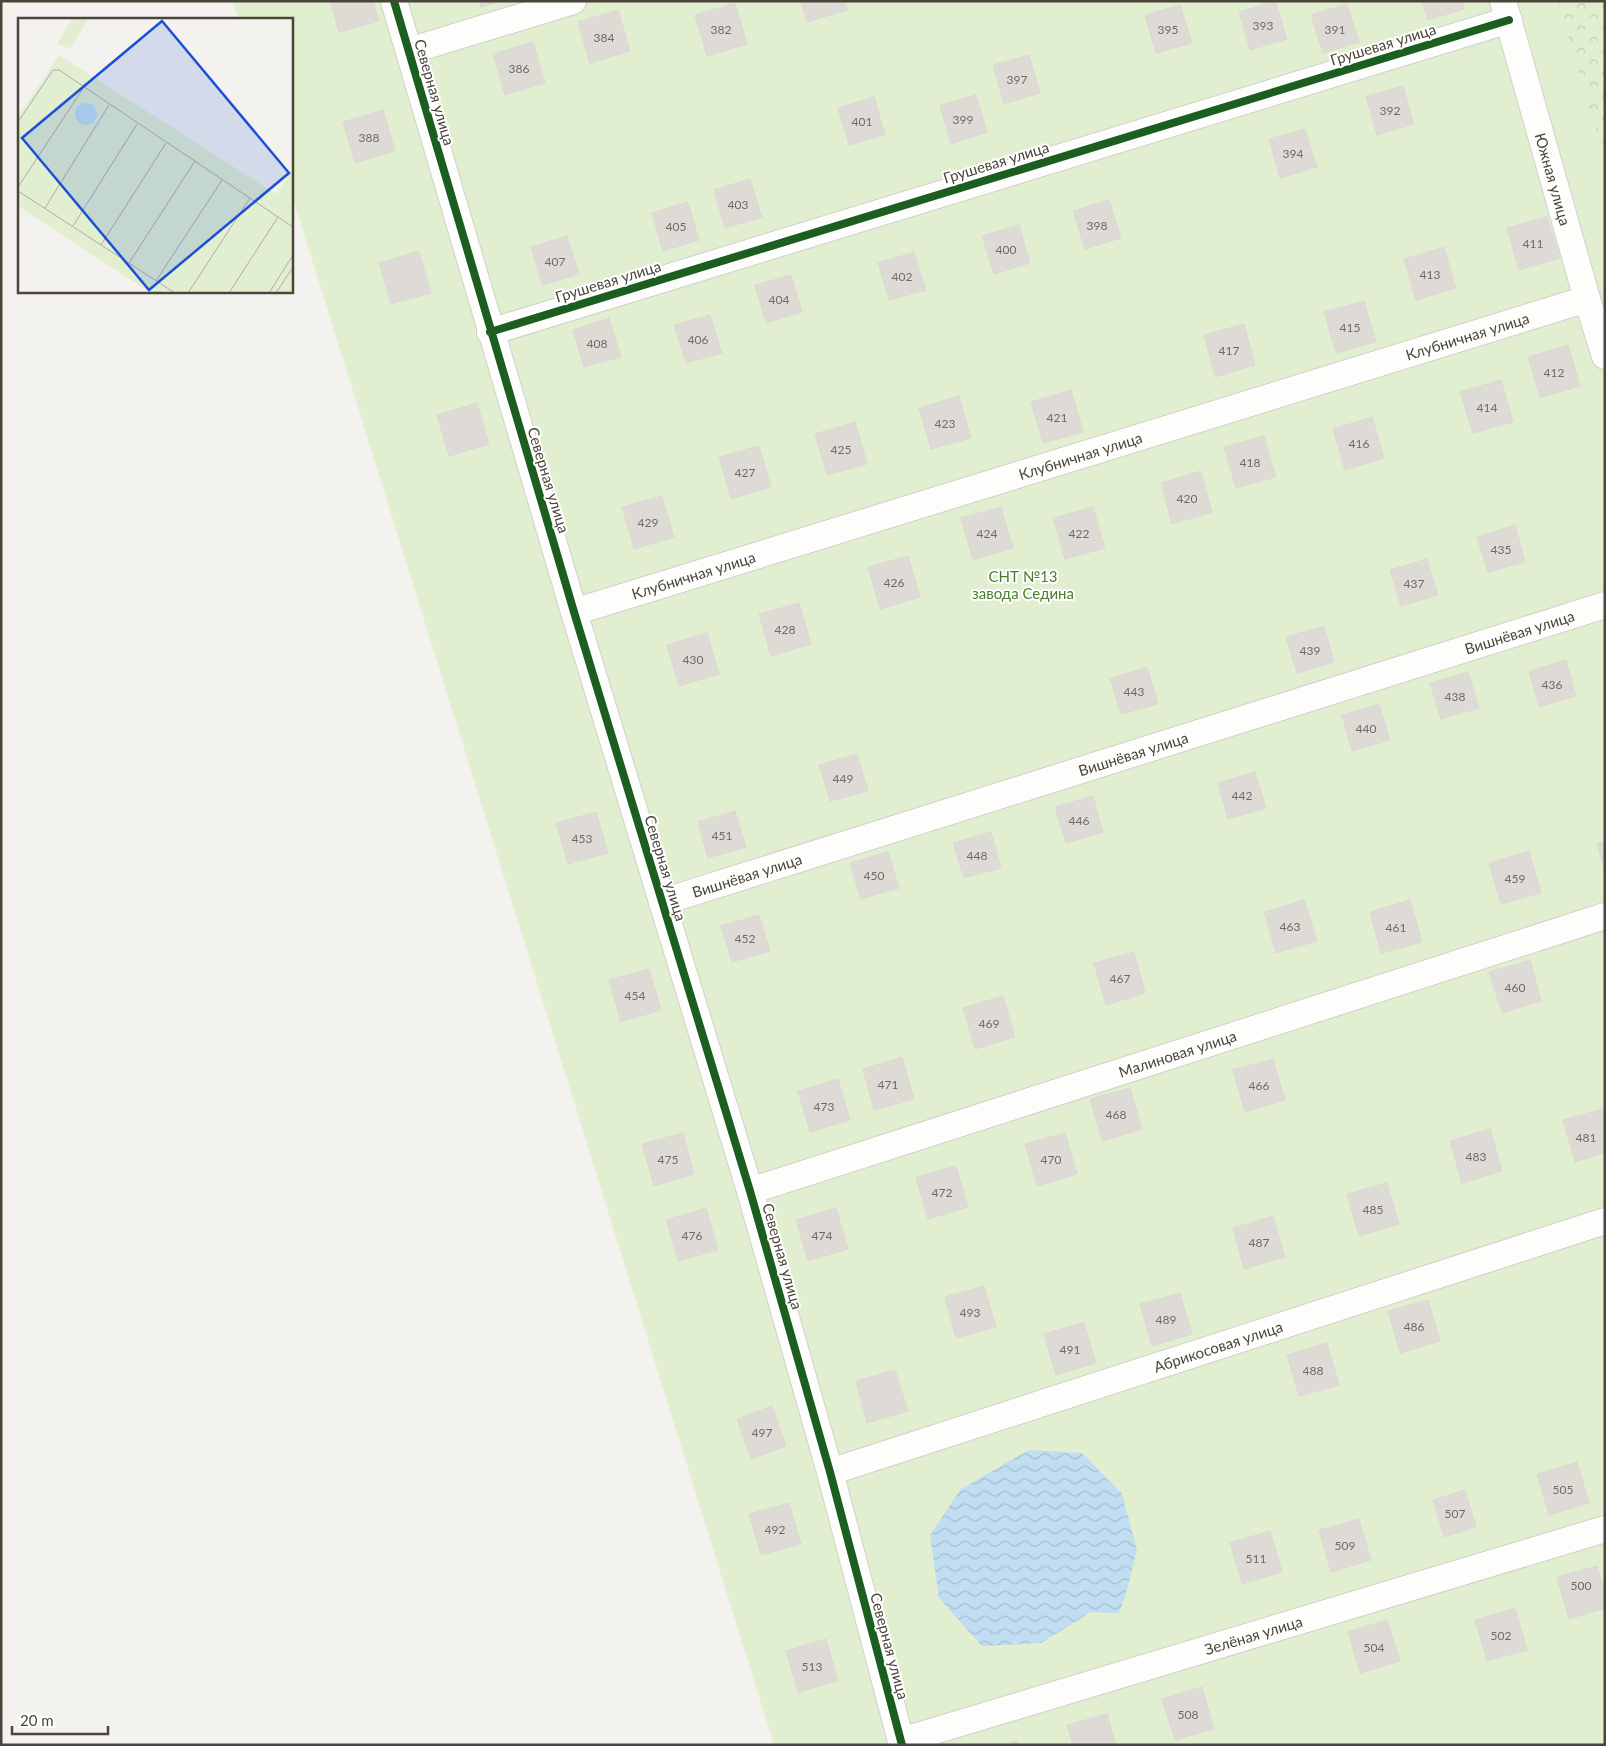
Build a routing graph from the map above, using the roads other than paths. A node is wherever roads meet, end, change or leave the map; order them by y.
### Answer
1 (394, 1) edge
2 (573, 1) edge
3 (1506, 10) edge
4 (409, 51) junction
5 (1586, 299) junction
6 (490, 332) junction
7 (1605, 356) edge
8 (1605, 605) edge
9 (574, 612) junction
10 (662, 902) junction
11 (1605, 916) edge
12 (750, 1190) junction
13 (1605, 1221) edge
14 (830, 1472) junction
15 (1605, 1529) edge
16 (902, 1743) edge

1 - 4 street, Северная улица
2 - 4 street
3 - 5 street, Южная улица
3 - 6 street, Грушевая улица
4 - 6 street, Северная улица
5 - 7 street, Южная улица
5 - 9 street, Клубничная улица
6 - 9 street, Северная улица
8 - 10 street, Вишнёвая улица
9 - 10 street, Северная улица
10 - 12 street, Северная улица
11 - 12 street, Малиновая улица
12 - 14 street, Северная улица
13 - 14 street, Абрикосовая улица
14 - 16 street, Северная улица
15 - 16 street, Зелёная улица

